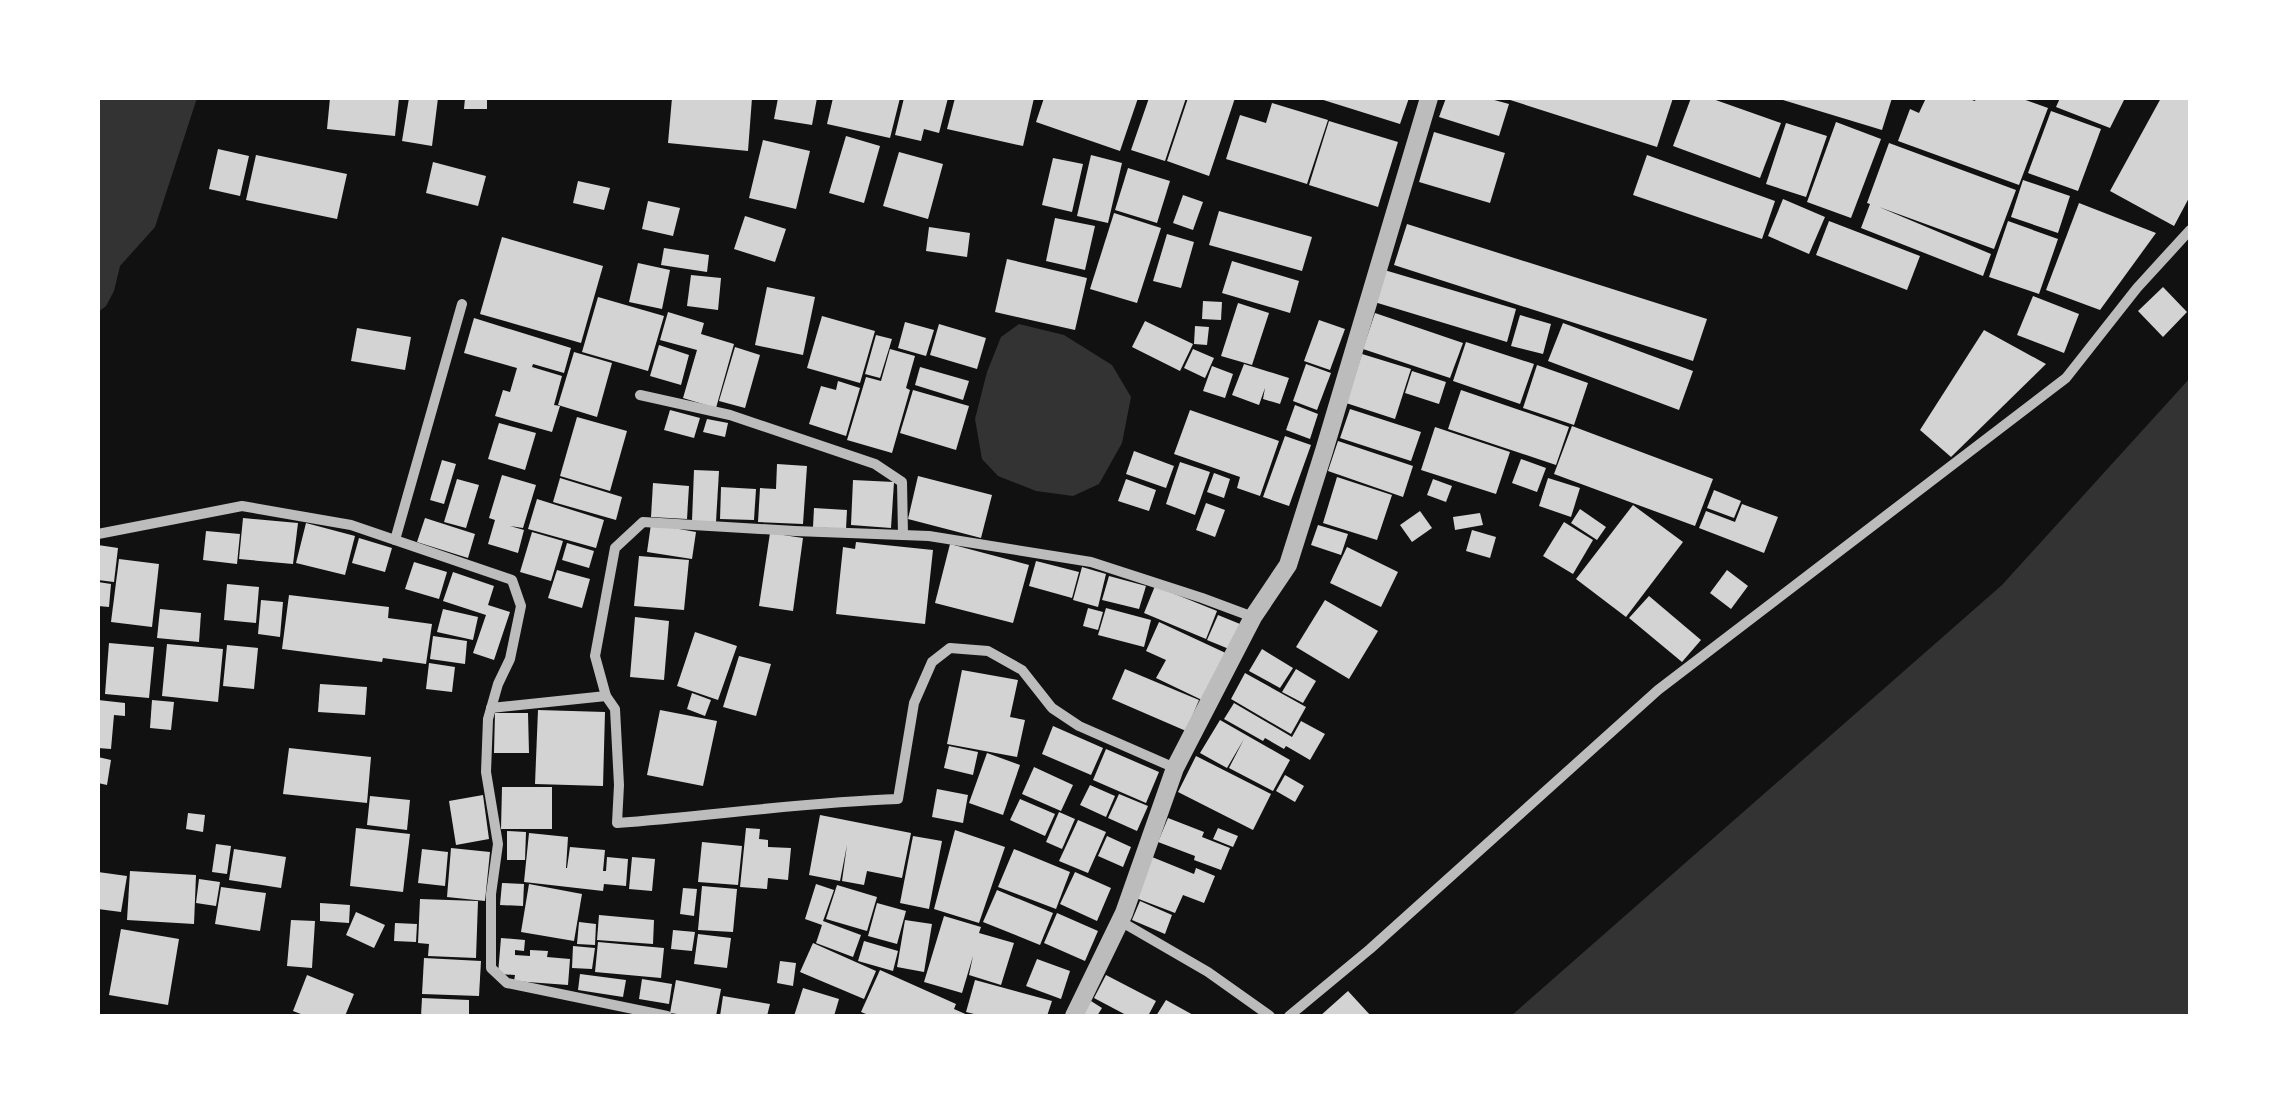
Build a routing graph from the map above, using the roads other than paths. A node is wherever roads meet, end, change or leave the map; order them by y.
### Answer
1 (1430, 98) edge
2 (2190, 230) edge
3 (462, 304) dead end
4 (640, 394) dead end
5 (98, 534) edge
6 (902, 535) junction
7 (395, 540) junction
8 (1253, 618) junction
9 (606, 696) junction
10 (491, 708) junction
11 (1175, 768) junction
12 (1120, 922) junction
13 (667, 1016) edge
14 (1074, 1016) edge
15 (1270, 1016) edge
16 (1289, 1016) edge

1 - 8 street
2 - 16 street
3 - 7 street
4 - 6 street
5 - 7 street
6 - 8 street
6 - 9 street
7 - 10 street
8 - 11 street
9 - 10 street
9 - 11 street
10 - 13 street
11 - 12 street
12 - 14 street
12 - 15 street

